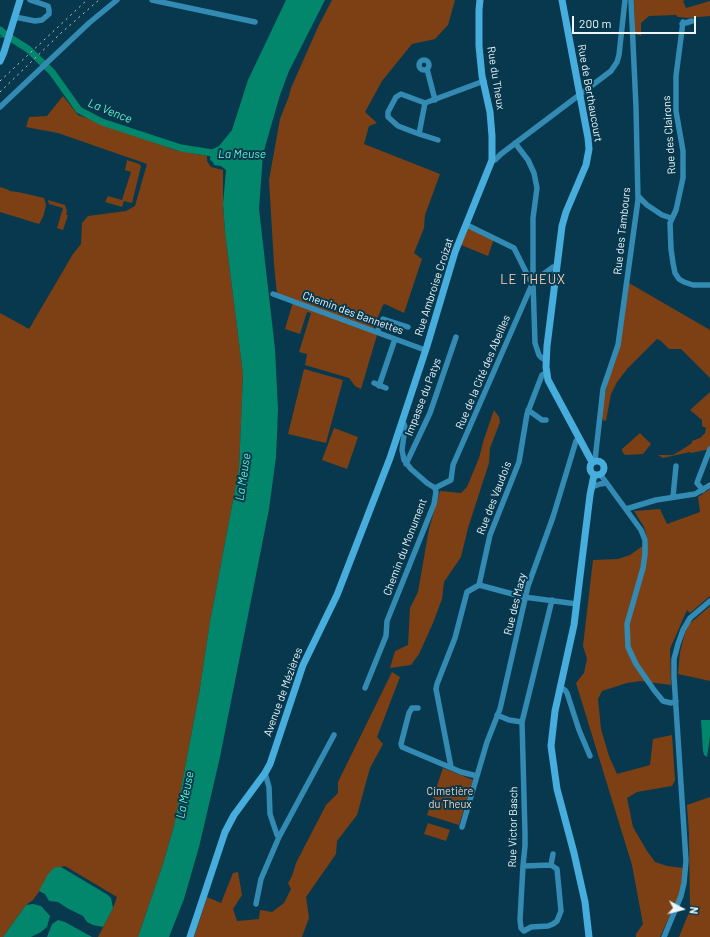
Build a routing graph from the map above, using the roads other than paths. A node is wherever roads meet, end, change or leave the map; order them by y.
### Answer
1 (20, 0) edge
2 (30, 0) edge
3 (117, 0) edge
4 (152, 0) edge
5 (480, 0) edge
6 (562, 0) edge
7 (625, 0) edge
8 (631, 0) edge
9 (15, 17) junction
10 (692, 21) dead end
11 (255, 22) dead end
12 (0, 61) edge
13 (427, 69) dead end
14 (484, 81) junction
15 (580, 94) junction
16 (435, 100) junction
17 (425, 103) junction
18 (0, 107) edge
19 (419, 134) junction
20 (438, 140) dead end
21 (516, 143) junction
22 (492, 160) junction
23 (638, 196) junction
24 (647, 205) junction
25 (637, 207) junction
26 (671, 218) junction
27 (467, 225) junction
28 (557, 267) junction
29 (533, 282) junction
30 (710, 285) edge
31 (273, 294) dead end
32 (408, 327) dead end
33 (377, 332) junction
34 (456, 337) dead end
35 (395, 339) junction
36 (425, 350) junction
37 (545, 360) junction
38 (547, 372) junction
39 (386, 388) dead end
40 (528, 410) junction
41 (546, 420) dead end
42 (402, 423) junction
43 (579, 438) junction
44 (710, 450) edge
45 (594, 461) junction
46 (406, 464) junction
47 (676, 466) dead end
48 (598, 475) junction
49 (606, 484) junction
50 (710, 485) edge
51 (592, 487) junction
52 (435, 488) junction
53 (703, 490) junction
54 (673, 497) junction
55 (626, 509) junction
56 (478, 585) junction
57 (526, 597) junction
58 (552, 600) junction
59 (710, 601) edge
60 (576, 604) junction
61 (560, 687) junction
62 (365, 688) dead end
63 (676, 701) junction
64 (418, 708) dead end
65 (497, 715) junction
66 (522, 722) junction
67 (334, 735) dead end
68 (590, 756) dead end
69 (451, 767) junction
70 (266, 774) junction
71 (477, 776) junction
72 (462, 827) dead end
73 (279, 837) junction
74 (553, 854) dead end
75 (551, 864) junction
76 (523, 866) junction
77 (256, 904) dead end
78 (190, 937) edge
79 (589, 937) edge
80 (664, 937) edge

1 - 9 main road
2 - 9 street
3 - 18 street
4 - 11 street
5 - 14 main road, Rue du Theux
6 - 15 main road, Rue de Berthaucourt
7 - 15 street
8 - 23 street, Rue des Tambours
9 - 12 main road
10 - 26 street, Rue des Clairons
13 - 16 street
14 - 16 street
14 - 22 main road, Rue du Theux
15 - 21 street
15 - 28 main road, Rue de Berthaucourt
16 - 17 street
17 - 19 street
17 - 19 street
19 - 20 street
21 - 22 street
21 - 29 street
22 - 27 main road, Rue Ambroise Croizat
23 - 24 street
23 - 25 street, Rue des Tambours
24 - 25 street
24 - 26 street
25 - 45 street, Rue des Tambours
26 - 30 street, Rue des Clairons
27 - 29 street
27 - 36 main road, Rue Ambroise Croizat
28 - 29 street, Rue de la Cité des Abeilles
28 - 37 main road, Rue de Berthaucourt
29 - 37 street
29 - 52 street, Rue de la Cité des Abeilles
31 - 33 street, Chemin des Bannettes
32 - 33 street
33 - 35 street, Chemin des Bannettes
34 - 46 street, Impasse du Patys
35 - 36 street, Chemin des Bannettes
35 - 39 street
36 - 42 main road, Rue Ambroise Croizat
37 - 38 main road, Rue de Berthaucourt
38 - 40 street, Rue des Vaudois
38 - 43 main road, Rue de Berthaucourt
40 - 41 street
40 - 56 street, Rue des Vaudois
42 - 46 street
42 - 70 main road, Avenue de Mézières
43 - 45 main road, Rue de Berthaucourt
43 - 57 street, Rue des Mazy
44 - 53 street
45 - 48 main road
45 - 48 main road
46 - 52 street, Chemin du Monument
47 - 54 street
48 - 49 street
48 - 51 main road
49 - 51 street
49 - 55 street
50 - 53 street
51 - 60 main road
52 - 62 street, Chemin du Monument
53 - 54 street
54 - 55 street
55 - 63 street
56 - 57 street
56 - 69 street, Rue des Vaudois
57 - 58 street
57 - 65 street, Rue des Mazy
58 - 60 street
58 - 66 street, Rue Victor Basch
59 - 63 street
60 - 61 main road
61 - 68 street
61 - 79 main road
63 - 80 street
64 - 69 street
65 - 66 street
65 - 71 street, Rue des Mazy
66 - 76 street, Rue Victor Basch
67 - 73 street
69 - 71 street
70 - 73 street
70 - 78 main road, Avenue de Mézières
71 - 72 street, Rue des Mazy
73 - 77 street
74 - 75 street
75 - 76 street
75 - 76 street, Rue Victor Basch

